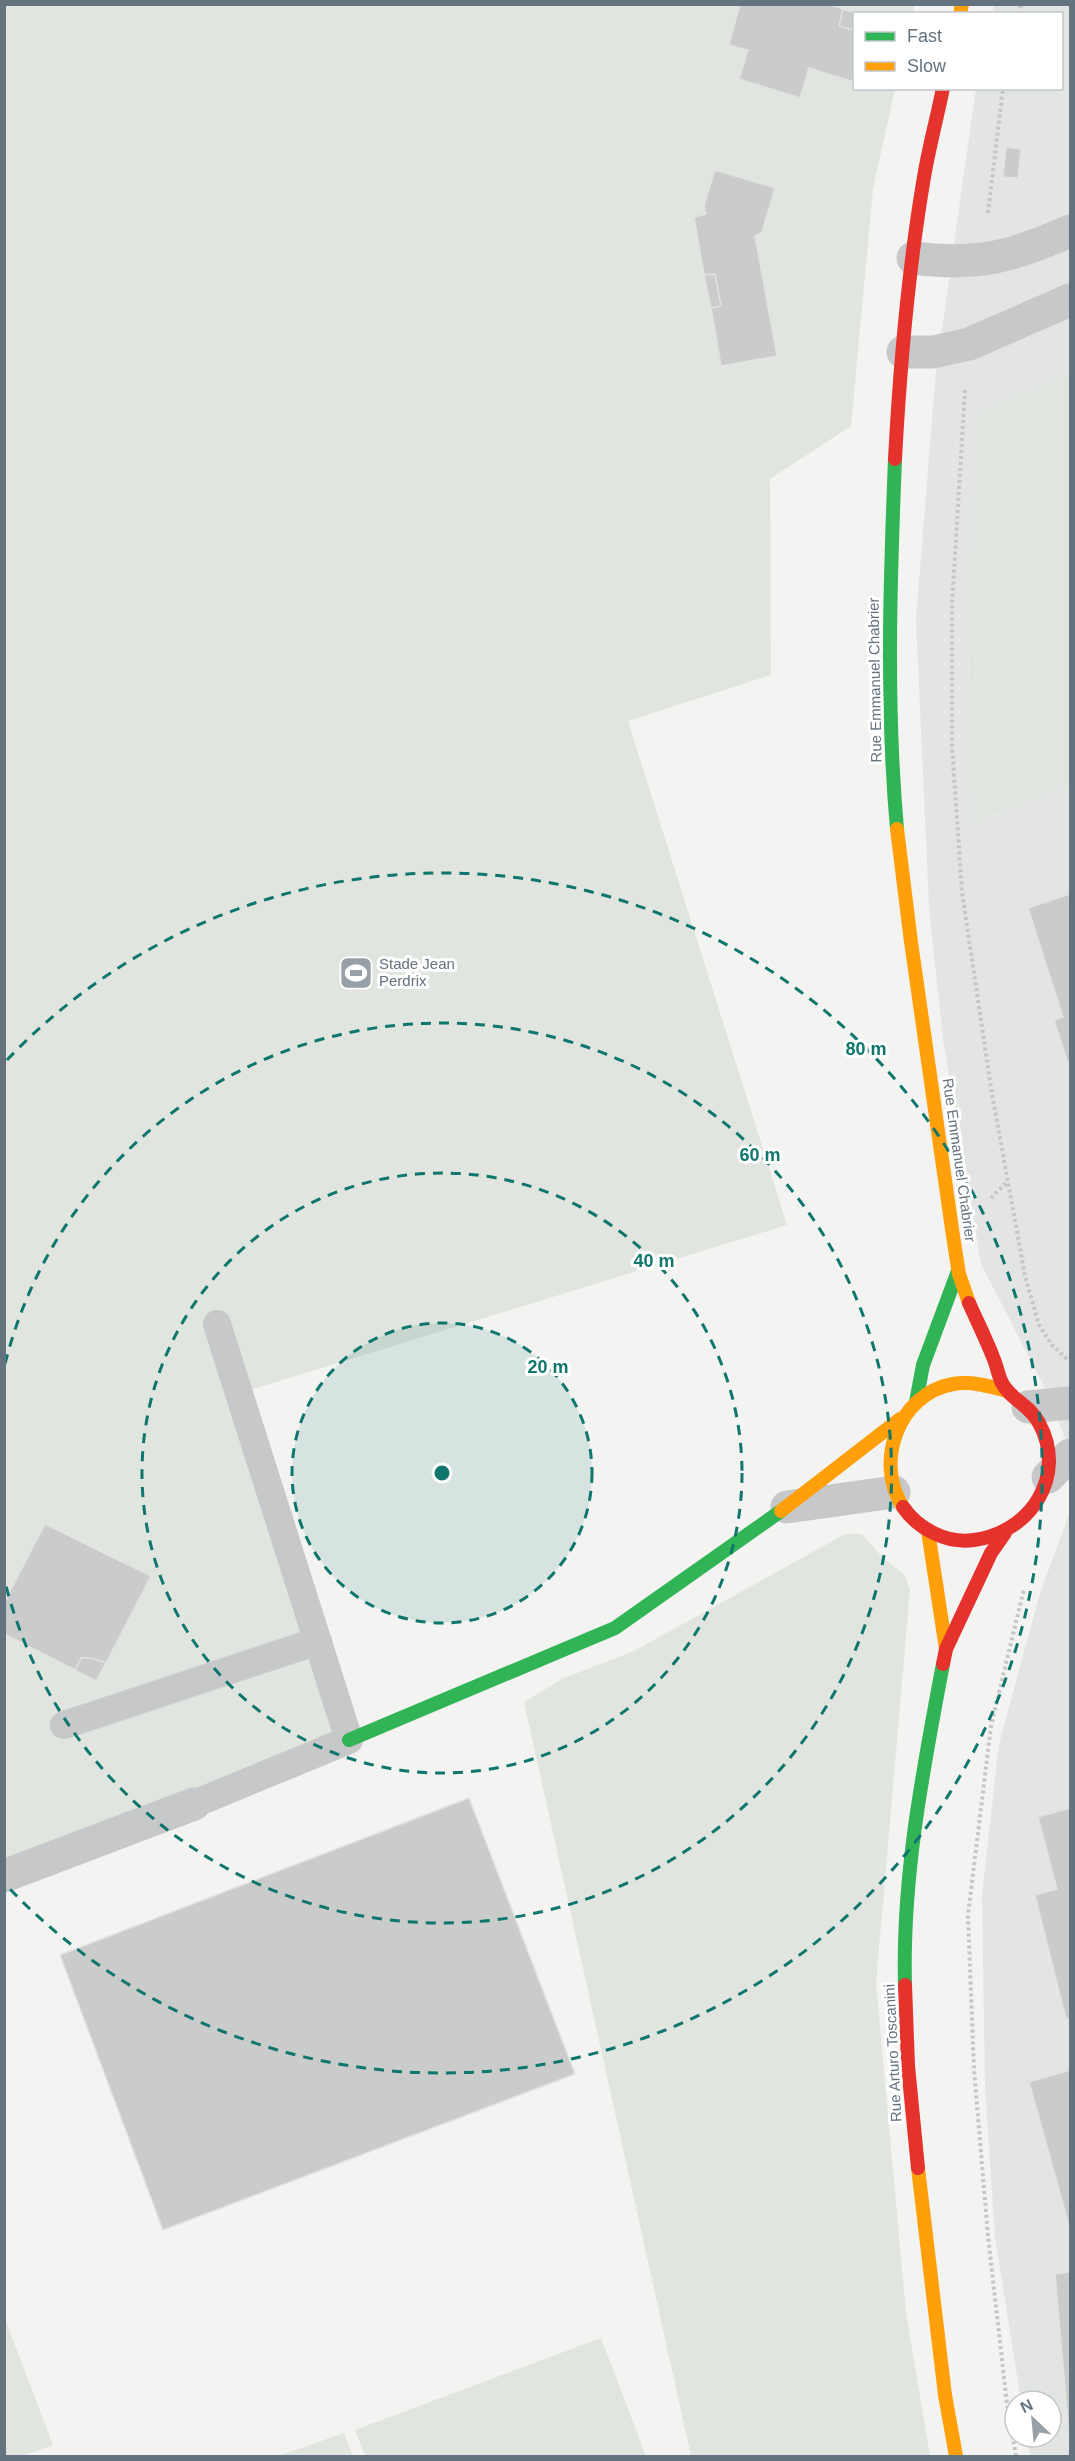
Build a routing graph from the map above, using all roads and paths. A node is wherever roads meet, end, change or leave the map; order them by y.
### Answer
1 (943, 90) edge
2 (1003, 90) edge
3 (1071, 231) edge
4 (913, 258) junction
5 (983, 261) junction
6 (1071, 300) edge
7 (969, 345) junction
8 (903, 352) junction
9 (958, 1270) junction
10 (217, 1324) dead end
11 (1071, 1363) edge
12 (1018, 1399) junction
13 (916, 1402) junction
14 (1071, 1403) edge
15 (900, 1419) junction
16 (1059, 1466) edge
17 (894, 1492) junction
18 (787, 1507) junction
19 (928, 1531) junction
20 (1005, 1533) junction
21 (1025, 1589) dead end
22 (318, 1641) junction
23 (946, 1648) junction
24 (64, 1725) dead end
25 (349, 1740) junction
26 (194, 1804) joint
27 (4, 1876) edge
28 (956, 2457) edge
29 (1016, 2457) edge

1 - 4 street, Rue Emmanuel Chabrier
2 - 5 path
3 - 5 street
4 - 5 street
4 - 8 street, Rue Emmanuel Chabrier
6 - 7 street
7 - 8 street
7 - 11 path
8 - 9 street, Rue Emmanuel Chabrier
9 - 12 street, Rue Emmanuel Chabrier
9 - 13 street, Rue Emmanuel Chabrier
10 - 22 lane
12 - 13 street, Rue Emmanuel Chabrier
12 - 14 street
12 - 16 street, Rue Emmanuel Chabrier
13 - 15 street, Rue Emmanuel Chabrier
15 - 17 street, Rue Emmanuel Chabrier
15 - 18 street
16 - 20 street, Rue Emmanuel Chabrier
17 - 18 street
17 - 19 street, Rue Emmanuel Chabrier
18 - 25 street
19 - 20 street, Rue Emmanuel Chabrier
19 - 23 street, Rue Arturo Toscanini
20 - 23 street, Rue Arturo Toscanini
21 - 29 path
22 - 24 lane
22 - 25 lane
23 - 28 street, Rue Arturo Toscanini
25 - 26 lane
26 - 27 street

